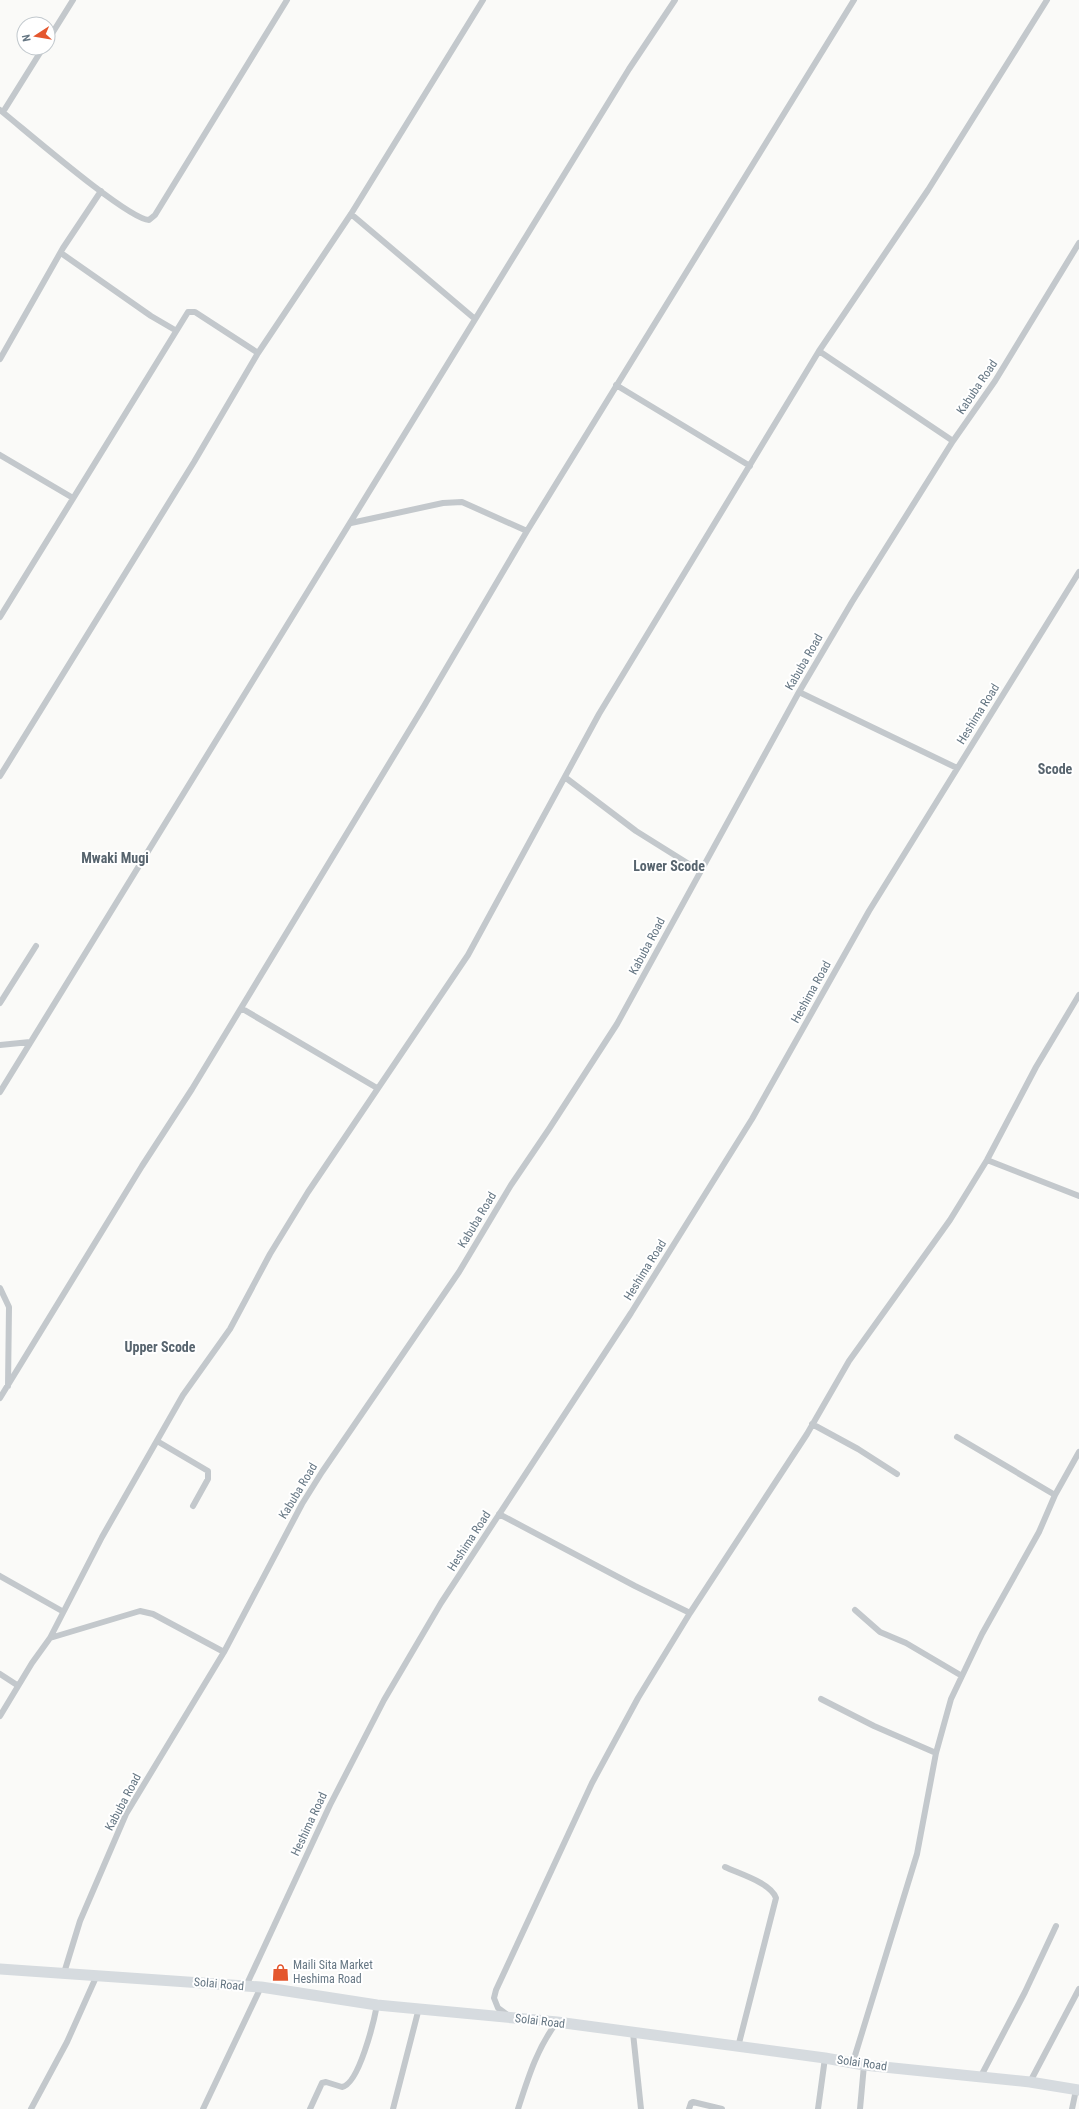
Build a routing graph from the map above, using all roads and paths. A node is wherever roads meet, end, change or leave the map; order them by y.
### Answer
1 (73, 0) edge
2 (287, 0) edge
3 (483, 0) edge
4 (675, 0) edge
5 (854, 0) edge
6 (1047, 0) edge
7 (56, 27) edge
8 (38, 56) edge
9 (1, 111) edge
10 (101, 192) junction
11 (351, 214) junction
12 (1079, 243) edge
13 (61, 253) junction
14 (475, 319) junction
15 (175, 330) junction
16 (819, 351) junction
17 (258, 353) junction
18 (0, 359) edge
19 (616, 385) junction
20 (953, 441) junction
21 (0, 455) edge
22 (750, 466) junction
23 (73, 498) junction
24 (350, 523) junction
25 (527, 531) junction
26 (1079, 572) edge
27 (0, 617) edge
28 (799, 692) junction
29 (957, 768) junction
30 (0, 776) edge
31 (566, 778) junction
32 (700, 871) junction
33 (36, 946) dead end
34 (1079, 995) edge
35 (0, 1003) edge
36 (241, 1008) junction
37 (30, 1042) junction
38 (0, 1045) edge
39 (377, 1088) junction
40 (0, 1092) edge
41 (987, 1160) junction
42 (1079, 1196) edge
43 (0, 1288) edge
44 (8, 1388) junction
45 (0, 1398) edge
46 (812, 1424) junction
47 (957, 1437) dead end
48 (157, 1440) junction
49 (1079, 1452) edge
50 (897, 1474) dead end
51 (1055, 1495) junction
52 (193, 1506) dead end
53 (499, 1514) junction
54 (0, 1576) edge
55 (854, 1610) dead end
56 (62, 1611) junction
57 (690, 1613) junction
58 (50, 1638) junction
59 (224, 1652) junction
60 (0, 1674) edge
61 (962, 1676) junction
62 (17, 1685) junction
63 (821, 1699) dead end
64 (0, 1716) edge
65 (936, 1753) junction
66 (725, 1867) dead end
67 (1056, 1926) dead end
68 (0, 1969) edge
69 (64, 1973) junction
70 (97, 1976) junction
71 (246, 1986) junction
72 (261, 1987) junction
73 (1079, 1989) edge
74 (377, 2005) junction
75 (419, 2008) junction
76 (510, 2017) junction
77 (557, 2022) junction
78 (634, 2033) junction
79 (738, 2047) junction
80 (825, 2058) junction
81 (859, 2064) junction
82 (981, 2076) junction
83 (1030, 2082) junction
84 (1078, 2090) edge
85 (31, 2109) edge
86 (203, 2109) edge
87 (310, 2109) edge
88 (393, 2109) edge
89 (518, 2109) edge
90 (641, 2109) edge
91 (689, 2109) edge
92 (722, 2109) edge
93 (818, 2109) edge
94 (860, 2109) edge
95 (1072, 2109) edge

1 - 7 street
2 - 10 street
3 - 11 street
4 - 14 street
5 - 19 street
6 - 16 street
8 - 9 street
9 - 10 street
10 - 13 street
11 - 14 street
11 - 17 street
12 - 20 street, Kabuba Road
13 - 15 street
13 - 18 street
14 - 24 street
15 - 17 street
15 - 23 street
16 - 20 street
16 - 22 street
17 - 30 street
19 - 22 street
19 - 25 street
20 - 28 street, Kabuba Road
21 - 23 street
22 - 31 street
23 - 27 street
24 - 25 street
24 - 37 street
25 - 36 street
26 - 29 street, Heshima Road
28 - 29 street
28 - 32 street, Kabuba Road
29 - 53 street, Heshima Road
31 - 32 street
31 - 39 street
32 - 59 street, Kabuba Road
33 - 35 street
34 - 41 street
36 - 39 street
36 - 44 street
37 - 38 street
37 - 40 street
39 - 48 street
41 - 42 street
41 - 46 street
43 - 44 street
44 - 45 street
46 - 50 street
46 - 57 street
47 - 51 street
48 - 52 street
48 - 56 street
49 - 51 street
51 - 61 street
53 - 57 street
53 - 71 street, Heshima Road
54 - 56 street
55 - 61 street
56 - 58 street
57 - 76 street
58 - 59 street
58 - 62 street
59 - 69 street, Kabuba Road
60 - 62 street
61 - 65 street
62 - 64 street
63 - 65 street
65 - 81 street
66 - 79 street
67 - 82 street
68 - 69 highway, Solai Road
69 - 70 highway, Solai Road
70 - 71 highway, Solai Road
70 - 85 street
71 - 72 highway, Solai Road
72 - 74 highway, Solai Road
72 - 86 street
73 - 83 street
74 - 75 highway, Solai Road
74 - 87 street
75 - 76 highway, Solai Road
75 - 88 street
76 - 77 highway, Solai Road
77 - 78 highway, Solai Road
77 - 89 street
78 - 79 highway, Solai Road
78 - 90 street
79 - 80 highway, Solai Road
80 - 81 highway, Solai Road
80 - 93 street
81 - 82 highway, Solai Road
81 - 94 street
82 - 83 highway, Solai Road
83 - 84 highway, Solai Road
84 - 95 street
91 - 92 street

